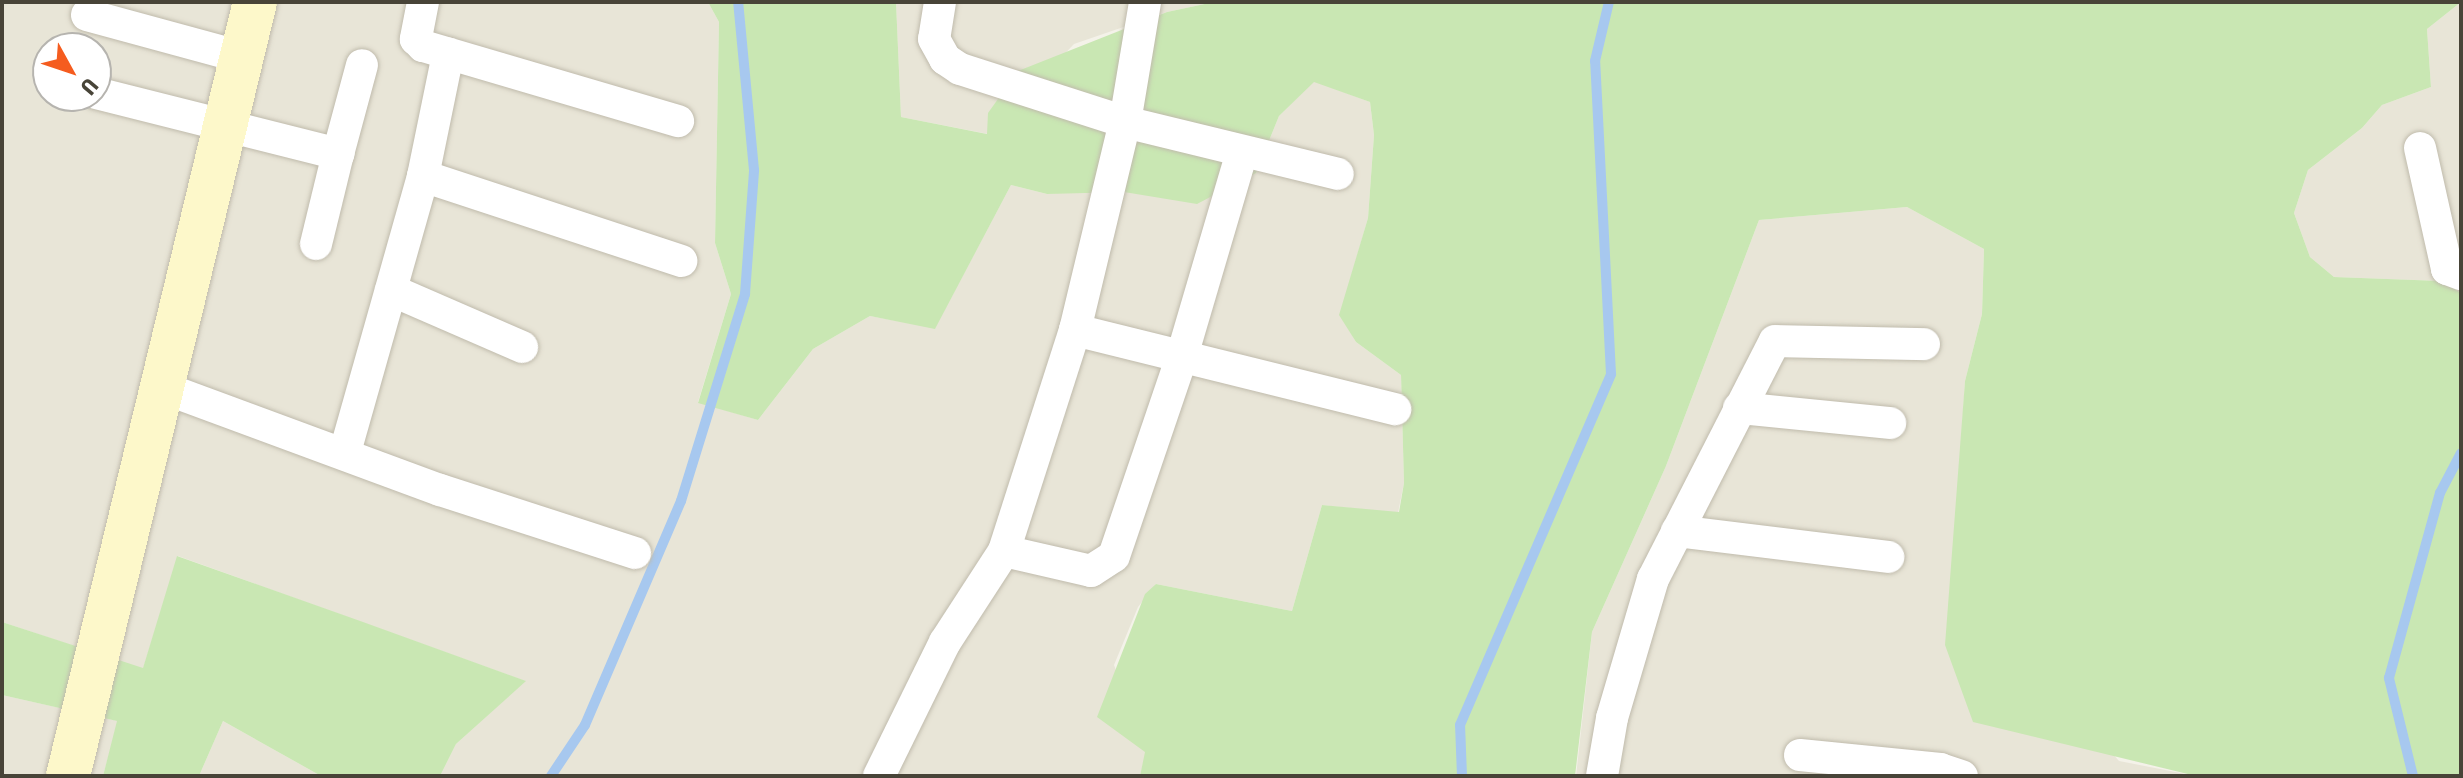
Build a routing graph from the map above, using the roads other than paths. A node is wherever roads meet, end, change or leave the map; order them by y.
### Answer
1 (255, 2) edge
2 (423, 2) edge
3 (940, 2) edge
4 (1145, 2) edge
5 (87, 15) dead end
6 (448, 54) junction
7 (242, 57) junction
8 (362, 65) dead end
9 (112, 97) edge
10 (678, 121) dead end
11 (1125, 122) junction
12 (226, 126) junction
13 (2420, 148) dead end
14 (1242, 152) junction
15 (338, 154) junction
16 (1338, 174) dead end
17 (423, 176) junction
18 (316, 244) dead end
19 (681, 261) dead end
20 (2461, 274) edge
21 (391, 290) junction
22 (1075, 330) junction
23 (1924, 344) dead end
24 (522, 347) dead end
25 (1182, 356) junction
26 (161, 387) junction
27 (1739, 408) junction
28 (1395, 409) dead end
29 (1890, 423) dead end
30 (345, 452) junction
31 (1677, 531) junction
32 (1004, 551) junction
33 (635, 553) dead end
34 (1888, 557) dead end
35 (1800, 755) dead end
36 (68, 776) edge
37 (879, 776) edge
38 (1602, 776) edge
39 (1962, 776) edge

1 - 7 street
2 - 6 street
3 - 11 street
4 - 11 street
5 - 7 street
6 - 10 street
6 - 17 street
7 - 12 street
8 - 15 street
9 - 12 street
11 - 14 street
11 - 22 street
12 - 15 street
12 - 26 street
13 - 20 street
14 - 16 street
14 - 25 street
15 - 18 street
17 - 19 street
17 - 21 street
21 - 24 street
21 - 30 street
22 - 25 street
22 - 32 street
23 - 27 street
25 - 28 street
25 - 32 street
26 - 30 street
26 - 36 street
27 - 29 street
27 - 31 street
30 - 33 street
31 - 34 street
31 - 38 street
32 - 37 street
35 - 39 street

